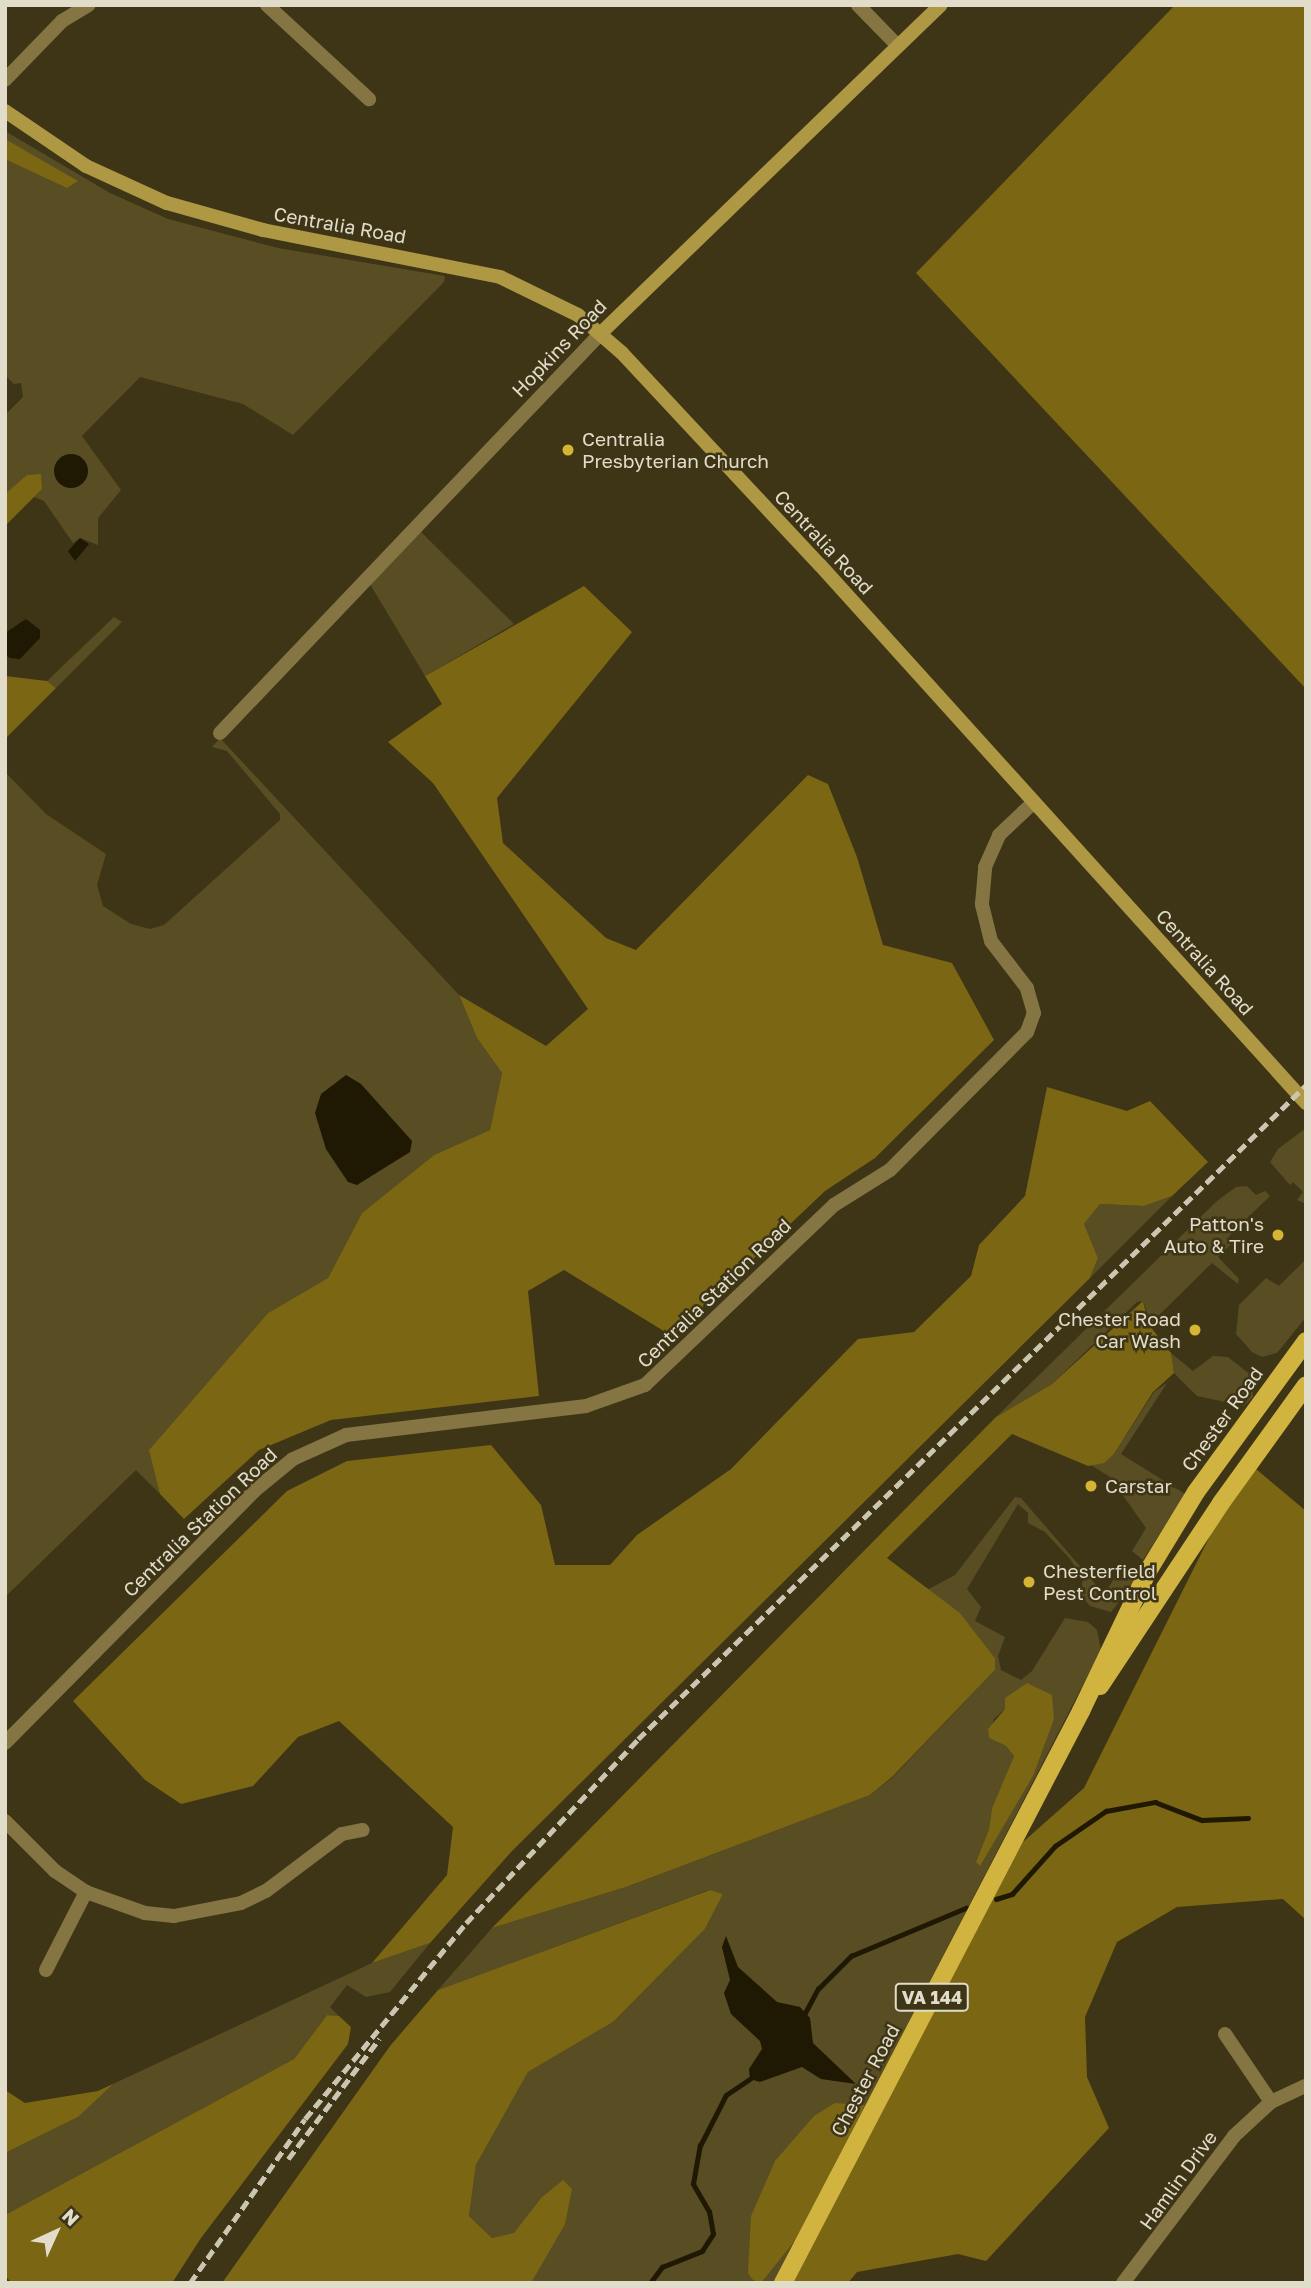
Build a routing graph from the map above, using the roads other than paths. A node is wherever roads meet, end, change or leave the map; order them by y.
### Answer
1 (89, 5) edge
2 (267, 5) edge
3 (858, 5) edge
4 (940, 5) edge
5 (898, 46) junction
6 (5, 80) edge
7 (369, 99) dead end
8 (5, 111) edge
9 (601, 333) junction
10 (220, 733) dead end
11 (1034, 802) junction
12 (1306, 1103) edge
13 (1306, 1341) edge
14 (1306, 1385) edge
15 (1082, 1711) junction
16 (5, 1743) edge
17 (5, 1821) edge
18 (363, 1830) dead end
19 (86, 1892) junction
20 (46, 1970) dead end
21 (1226, 2034) dead end
22 (1306, 2085) edge
23 (1271, 2102) junction
24 (783, 2283) edge
25 (1123, 2283) edge

1 - 6 street
2 - 7 street
3 - 5 street
4 - 5 main road, Hopkins Road
5 - 9 main road, Hopkins Road
8 - 9 main road, Centralia Road
9 - 10 street, Hopkins Road
9 - 11 main road, Centralia Road
11 - 12 main road, Centralia Road
11 - 16 street, Centralia Station Road
13 - 15 main road, Chester Road / VA 144
14 - 15 main road, Chester Road / VA 144
15 - 24 main road, Chester Road / VA 144
17 - 19 street
18 - 19 street
19 - 20 street
21 - 23 street
22 - 23 street, Hamlin Drive
23 - 25 street, Hamlin Drive

